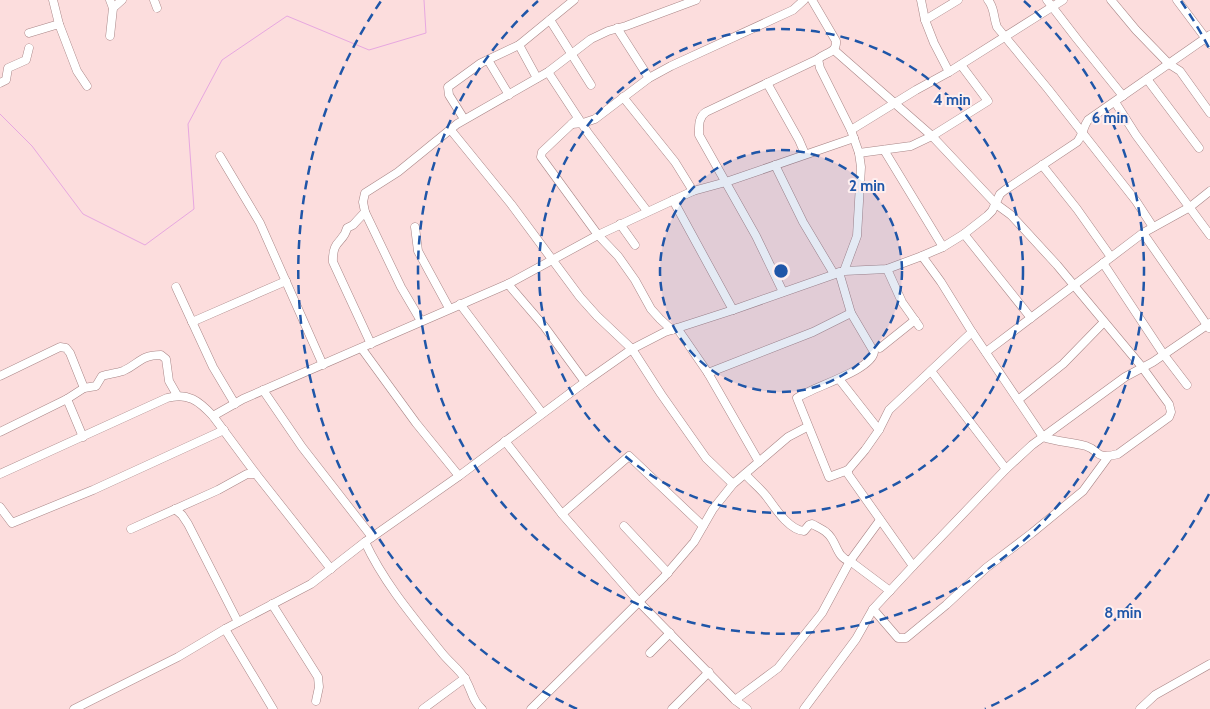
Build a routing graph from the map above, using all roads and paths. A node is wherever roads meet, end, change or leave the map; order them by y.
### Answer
1 (53, 0) edge
2 (122, 0) edge
3 (574, 0) edge
4 (696, 0) edge
5 (804, 0) edge
6 (812, 0) edge
7 (921, 0) edge
8 (958, 0) edge
9 (988, 0) edge
10 (1063, 0) edge
11 (1111, 0) edge
12 (1178, 0) edge
13 (1050, 3) edge
14 (111, 4) edge
15 (550, 20) junction
16 (925, 20) junction
17 (59, 24) junction
18 (617, 28) junction
19 (29, 33) dead end
20 (110, 36) dead end
21 (1005, 36) junction
22 (1208, 39) edge
23 (519, 45) junction
24 (29, 48) dead end
25 (834, 50) junction
26 (571, 54) junction
27 (818, 59) junction
28 (488, 60) junction
29 (961, 64) junction
30 (1169, 64) junction
31 (548, 72) junction
32 (950, 72) junction
33 (537, 78) junction
34 (649, 78) junction
35 (1147, 79) junction
36 (767, 82) junction
37 (0, 83) edge
38 (87, 86) dead end
39 (591, 86) dead end
40 (509, 95) junction
41 (1123, 96) junction
42 (623, 97) junction
43 (1115, 102) junction
44 (894, 104) junction
45 (1210, 113) edge
46 (464, 119) junction
47 (595, 119) junction
48 (580, 121) junction
49 (450, 129) junction
50 (588, 133) junction
51 (1083, 133) junction
52 (853, 134) junction
53 (932, 136) junction
54 (1199, 148) dead end
55 (884, 150) junction
56 (805, 154) junction
57 (859, 154) junction
58 (220, 156) dead end
59 (775, 164) junction
60 (1042, 165) junction
61 (726, 182) junction
62 (693, 191) junction
63 (1210, 191) edge
64 (673, 200) junction
65 (996, 204) junction
66 (1190, 206) junction
67 (647, 211) junction
68 (365, 212) junction
69 (620, 224) junction
70 (415, 227) dead end
71 (1153, 227) junction
72 (964, 234) junction
73 (1143, 234) junction
74 (598, 235) junction
75 (1210, 235) edge
76 (635, 245) dead end
77 (942, 246) junction
78 (922, 256) junction
79 (1111, 257) junction
80 (554, 260) junction
81 (1103, 263) junction
82 (887, 269) junction
83 (839, 272) junction
84 (286, 281) junction
85 (508, 284) junction
86 (1074, 286) junction
87 (176, 287) dead end
88 (783, 292) junction
89 (460, 304) junction
90 (449, 308) junction
91 (733, 310) junction
92 (851, 313) junction
93 (1031, 318) junction
94 (421, 321) junction
95 (192, 322) junction
96 (1104, 322) junction
97 (1209, 325) edge
98 (674, 329) junction
99 (972, 332) junction
100 (371, 344) junction
101 (362, 348) junction
102 (880, 348) dead end
103 (632, 349) junction
104 (986, 352) junction
105 (1164, 354) junction
106 (323, 365) junction
107 (1142, 367) junction
108 (931, 371) junction
109 (708, 373) junction
110 (0, 376) edge
111 (839, 379) junction
112 (585, 382) junction
113 (1187, 385) dead end
114 (84, 388) junction
115 (263, 390) junction
116 (177, 395) junction
117 (66, 399) junction
118 (1018, 400) junction
119 (235, 404) junction
120 (542, 413) junction
121 (214, 416) junction
122 (808, 427) junction
123 (224, 430) junction
124 (879, 430) junction
125 (0, 432) edge
126 (83, 437) junction
127 (1043, 437) junction
128 (505, 441) junction
129 (1108, 456) junction
130 (759, 462) junction
131 (1006, 469) junction
132 (848, 470) junction
133 (252, 472) junction
134 (0, 474) edge
135 (745, 474) junction
136 (458, 476) junction
137 (733, 484) junction
138 (0, 507) edge
139 (175, 509) junction
140 (562, 514) junction
141 (880, 520) junction
142 (624, 526) dead end
143 (703, 526) junction
144 (131, 529) dead end
145 (368, 539) junction
146 (850, 562) junction
147 (913, 566) junction
148 (331, 569) junction
149 (668, 572) junction
150 (890, 591) junction
151 (639, 602) junction
152 (272, 604) junction
153 (873, 610) junction
154 (238, 622) junction
155 (225, 629) junction
156 (670, 632) junction
157 (650, 653) dead end
158 (1210, 664) edge
159 (709, 672) junction
160 (465, 678) junction
161 (735, 700) junction
162 (316, 701) dead end
163 (74, 709) edge
164 (273, 709) edge
165 (423, 709) edge
166 (482, 709) edge
167 (531, 709) edge
168 (672, 709) edge
169 (747, 709) edge
170 (804, 709) edge
171 (1140, 709) edge

1 - 17 street
2 - 14 street
3 - 15 street
4 - 18 street
5 - 34 street
6 - 25 street
7 - 16 street
8 - 16 street
9 - 21 street
10 - 13 street
11 - 30 street
12 - 22 street
13 - 21 street
13 - 41 street
14 - 20 street
15 - 23 street
15 - 26 street
16 - 32 street
17 - 19 street
17 - 38 street
18 - 26 street
18 - 34 street
21 - 29 street
21 - 51 street
22 - 30 street
23 - 28 street
23 - 33 street
24 - 37 street
25 - 27 street
25 - 44 street
26 - 31 street
26 - 39 street
27 - 36 street
27 - 52 street
28 - 40 street
28 - 46 street
29 - 32 street
29 - 53 street
30 - 35 street
30 - 45 street
31 - 33 street
31 - 48 street
32 - 44 street
33 - 40 street
34 - 42 street
35 - 41 street
35 - 54 street
36 - 56 street
36 - 61 street
40 - 46 street
41 - 43 street
42 - 47 street
42 - 62 street
43 - 51 street
43 - 66 street
44 - 52 street
44 - 53 street
46 - 49 street
47 - 48 street
47 - 50 street
48 - 50 street
48 - 74 street
49 - 68 street
49 - 80 street
50 - 67 street
51 - 60 street
51 - 71 street
52 - 56 street
52 - 57 street
53 - 55 street
53 - 65 street
55 - 57 street
55 - 77 street
56 - 59 street
57 - 83 street
58 - 84 street
59 - 61 street
59 - 83 street
60 - 65 street
60 - 79 street
61 - 62 street
61 - 88 street
62 - 64 street
63 - 66 street
64 - 67 street
64 - 91 street
65 - 72 street
65 - 86 street
66 - 71 street
66 - 75 street
67 - 69 street
68 - 94 street
68 - 100 street
69 - 74 street
69 - 76 street
70 - 90 street
71 - 73 street
72 - 77 street
72 - 93 street
73 - 79 street
73 - 97 street
74 - 80 street
74 - 98 street
77 - 78 street
78 - 82 street
78 - 99 street
79 - 81 street
80 - 85 street
80 - 103 street
81 - 86 street
81 - 105 street
82 - 83 street
82 - 102 street
83 - 88 street
83 - 92 street
84 - 95 street
84 - 106 street
85 - 89 street
85 - 112 street
86 - 93 street
86 - 96 street
87 - 95 street
88 - 91 street
89 - 90 street
89 - 120 street
90 - 94 street
91 - 98 street
92 - 109 street
92 - 111 street
93 - 104 street
94 - 100 street
95 - 119 street
96 - 107 street
96 - 118 street
97 - 105 street
98 - 103 street
98 - 109 street
99 - 104 street
99 - 108 street
100 - 101 street
101 - 106 street
101 - 136 street
103 - 112 street
103 - 137 street
104 - 118 street
105 - 107 street
105 - 113 street
106 - 115 street
107 - 127 street
107 - 129 street
108 - 124 street
108 - 131 street
109 - 130 street
110 - 114 street
111 - 122 street
111 - 124 street
112 - 120 street
114 - 116 street
114 - 117 street
115 - 119 street
115 - 145 street
116 - 121 street
116 - 126 street
117 - 125 street
117 - 126 street
118 - 127 street
119 - 121 street
120 - 128 street
121 - 123 street
122 - 130 street
122 - 132 street
123 - 133 street
123 - 138 street
124 - 132 street
126 - 134 street
127 - 129 street
127 - 131 street
128 - 136 street
128 - 140 street
129 - 153 street
130 - 135 street
131 - 147 street
132 - 141 street
133 - 139 street
133 - 148 street
135 - 137 street
135 - 146 street
136 - 145 street
137 - 143 street
139 - 144 street
139 - 154 street
140 - 143 street
140 - 151 street
141 - 146 street
141 - 147 street
142 - 149 street
143 - 149 street
145 - 148 street
145 - 160 street
146 - 150 street
146 - 161 street
147 - 150 street
148 - 152 street
149 - 151 street
150 - 153 street
151 - 156 street
151 - 167 street
152 - 154 street
152 - 162 street
153 - 170 street
154 - 155 street
155 - 163 street
155 - 164 street
156 - 157 street
156 - 159 street
158 - 171 street
159 - 161 street
159 - 168 street
160 - 165 street
160 - 166 street
161 - 169 street

